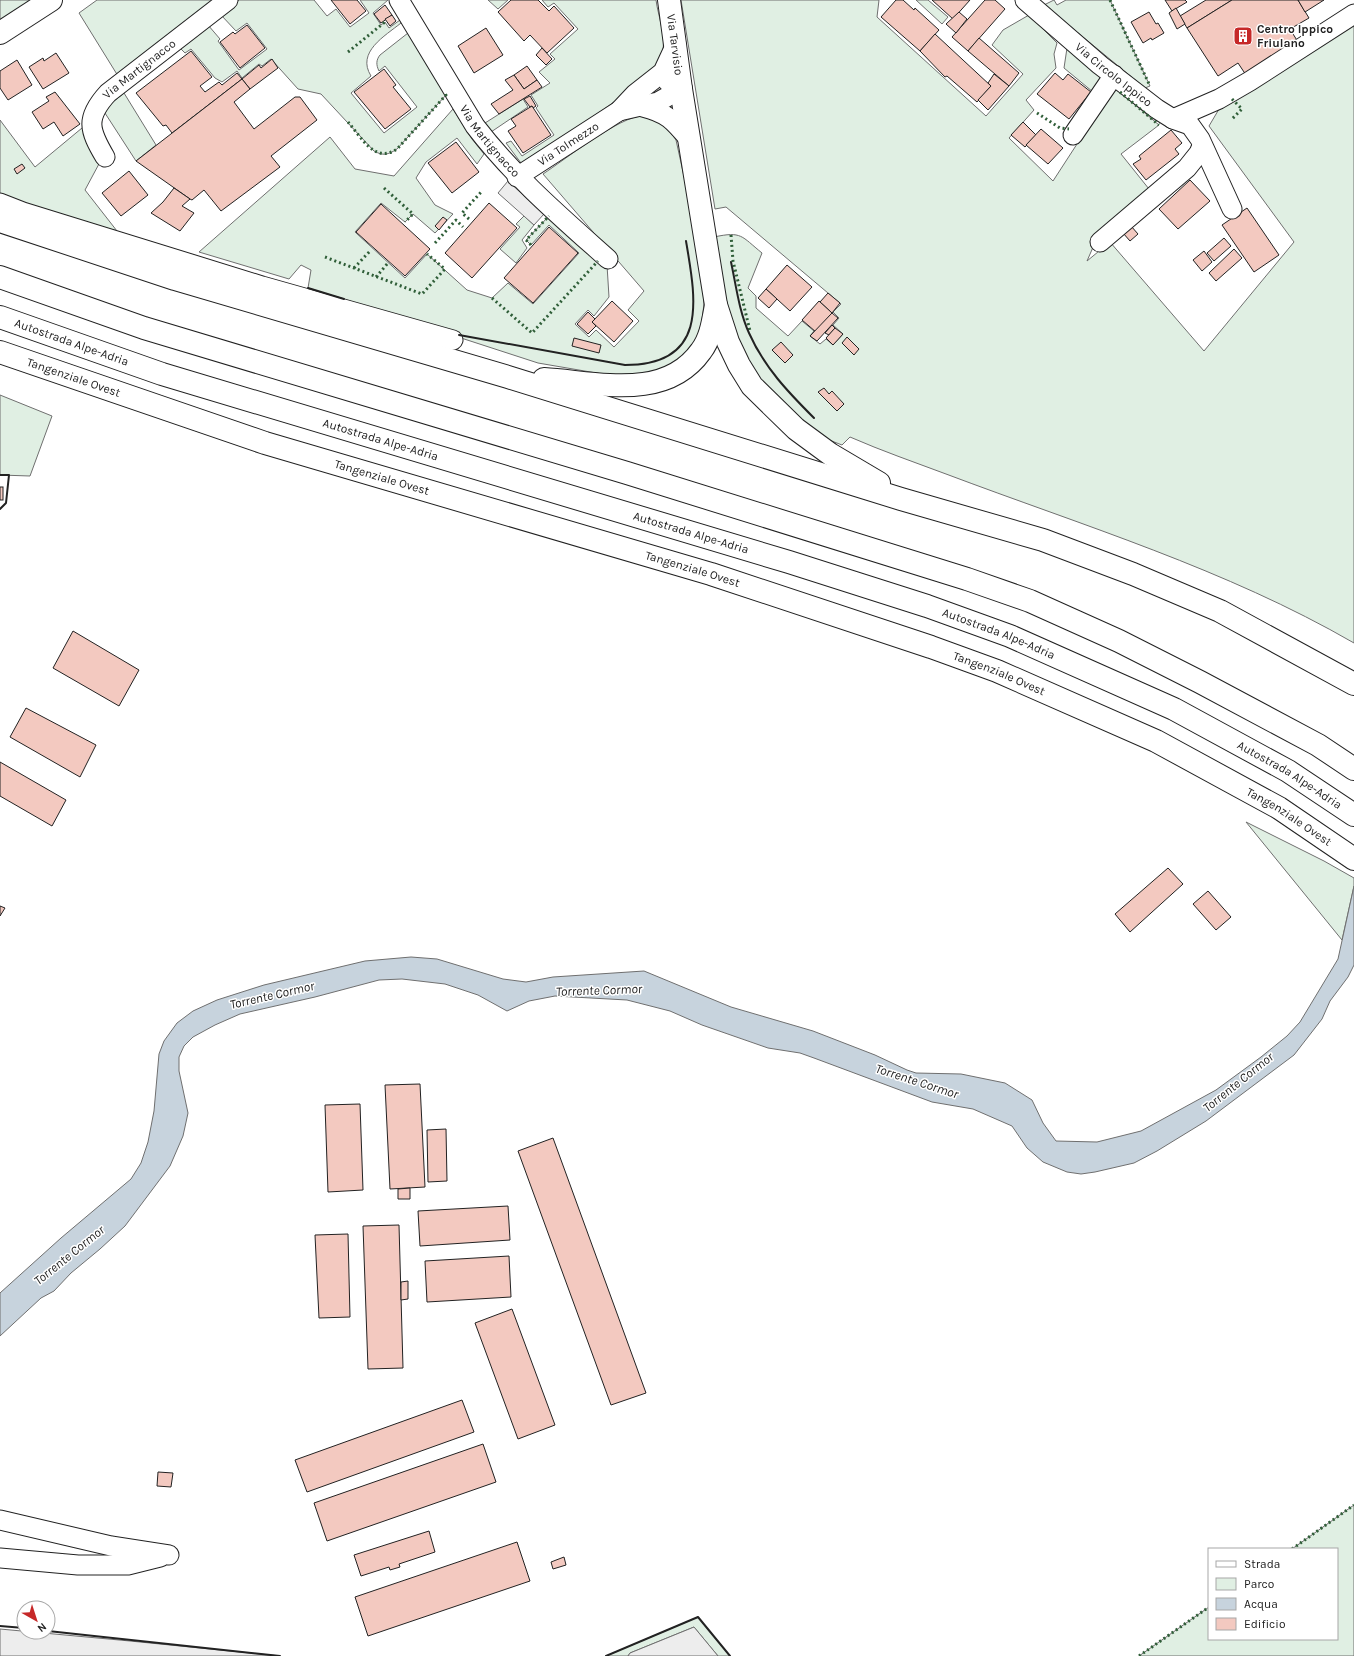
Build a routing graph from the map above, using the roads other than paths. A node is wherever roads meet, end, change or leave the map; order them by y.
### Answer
1 (51, 0) edge
2 (228, 0) edge
3 (399, 0) edge
4 (669, 0) edge
5 (1025, 0) edge
6 (1354, 14) edge
7 (0, 33) edge
8 (676, 44) junction
9 (1114, 75) junction
10 (655, 80) junction
11 (681, 89) junction
12 (643, 107) junction
13 (619, 111) junction
14 (1173, 118) junction
15 (1073, 135) dead end
16 (689, 139) junction
17 (1202, 146) junction
18 (104, 157) dead end
19 (517, 177) junction
20 (0, 203) edge
21 (1232, 209) dead end
22 (0, 221) edge
23 (1100, 242) dead end
24 (608, 259) dead end
25 (0, 277) edge
26 (716, 305) junction
27 (0, 318) edge
28 (453, 340) dead end
29 (0, 352) edge
30 (508, 377) junction
31 (901, 499) junction
32 (1354, 684) edge
33 (1354, 769) edge
34 (1354, 815) edge
35 (1354, 859) edge
36 (0, 1520) edge
37 (0, 1558) edge

1 - 7 main road
2 - 18 street, Via Martignacco
3 - 19 street, Via Martignacco
4 - 8 main road, Via Tarvisio
5 - 9 street, Via Circolo Ippico
6 - 14 street
8 - 10 street, Via Tolmezzo
8 - 11 main road, Via Tarvisio
9 - 14 street, Via Circolo Ippico
9 - 15 street
10 - 11 street
10 - 13 street, Via Tolmezzo
11 - 12 street, Via Tolmezzo
11 - 16 main road, Via Tarvisio
12 - 13 street, Via Tolmezzo
12 - 16 street, Via Tolmezzo
13 - 19 street, Via Tolmezzo
14 - 17 street, Via Circolo Ippico
16 - 26 main road, Via Tarvisio
17 - 21 street, Via Circolo Ippico
17 - 23 street
19 - 24 street, Via Martignacco
20 - 28 street
22 - 30 main road
25 - 33 main road
26 - 30 main road
26 - 31 main road
27 - 34 main road, Autostrada Alpe-Adria
29 - 35 main road, Tangenziale Ovest
30 - 31 main road
31 - 32 main road
36 - 37 street

